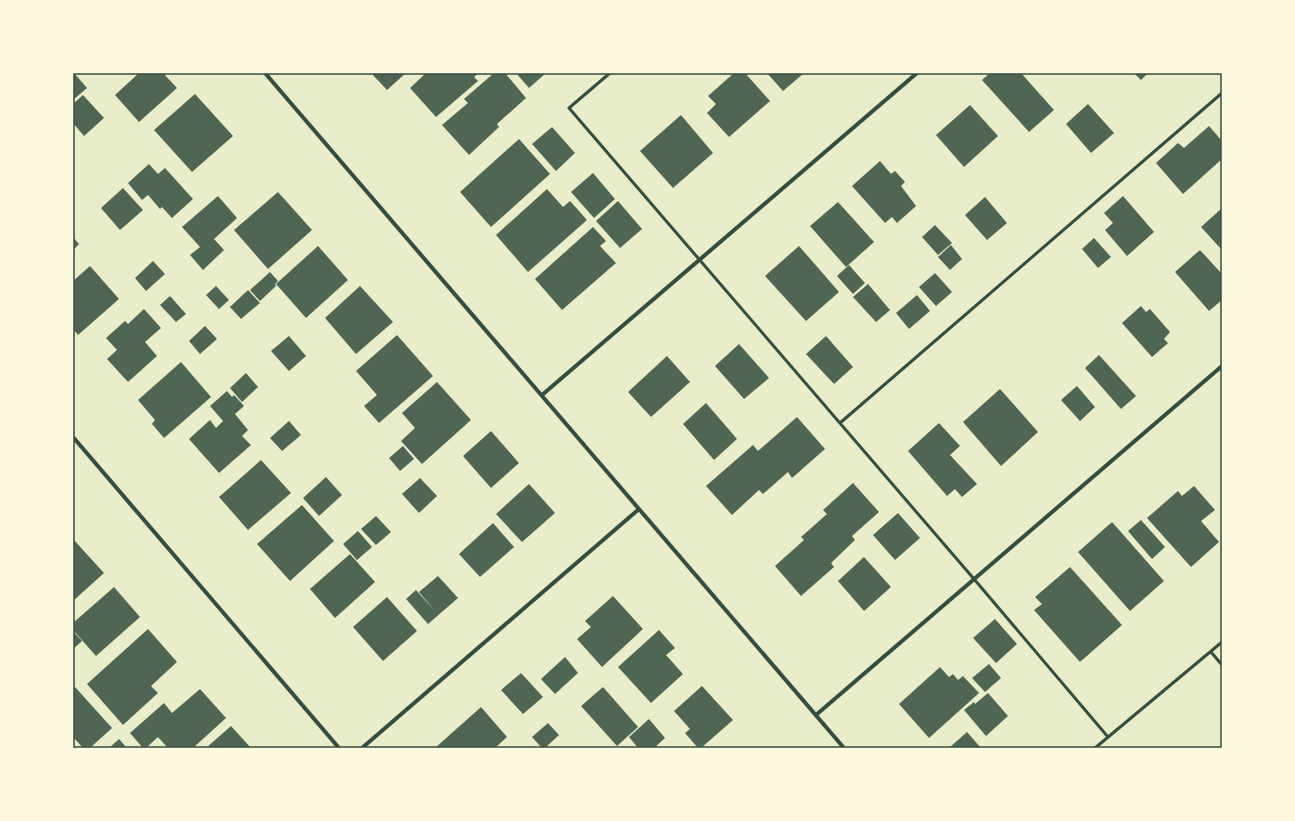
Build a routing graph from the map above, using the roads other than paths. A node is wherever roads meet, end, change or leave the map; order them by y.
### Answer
1 (265, 73) edge
2 (273, 73) edge
3 (610, 73) edge
4 (917, 73) edge
5 (269, 77) junction
6 (1222, 93) edge
7 (700, 259) junction
8 (1222, 366) edge
9 (542, 395) junction
10 (840, 423) junction
11 (73, 437) edge
12 (639, 509) junction
13 (974, 579) junction
14 (1222, 642) edge
15 (1211, 652) junction
16 (1222, 665) edge
17 (816, 715) junction
18 (1108, 737) junction
19 (339, 748) edge
20 (362, 748) edge
21 (844, 748) edge
22 (1095, 748) edge

1 - 5 street
2 - 5 street
3 - 7 lane
4 - 7 street
5 - 9 street
6 - 10 lane
7 - 9 street
7 - 10 lane
8 - 13 street
9 - 12 street
10 - 13 lane
11 - 19 street
12 - 17 street
12 - 20 street
13 - 17 street
13 - 18 lane
14 - 15 lane
15 - 16 lane
15 - 18 lane
17 - 21 street
18 - 22 lane

